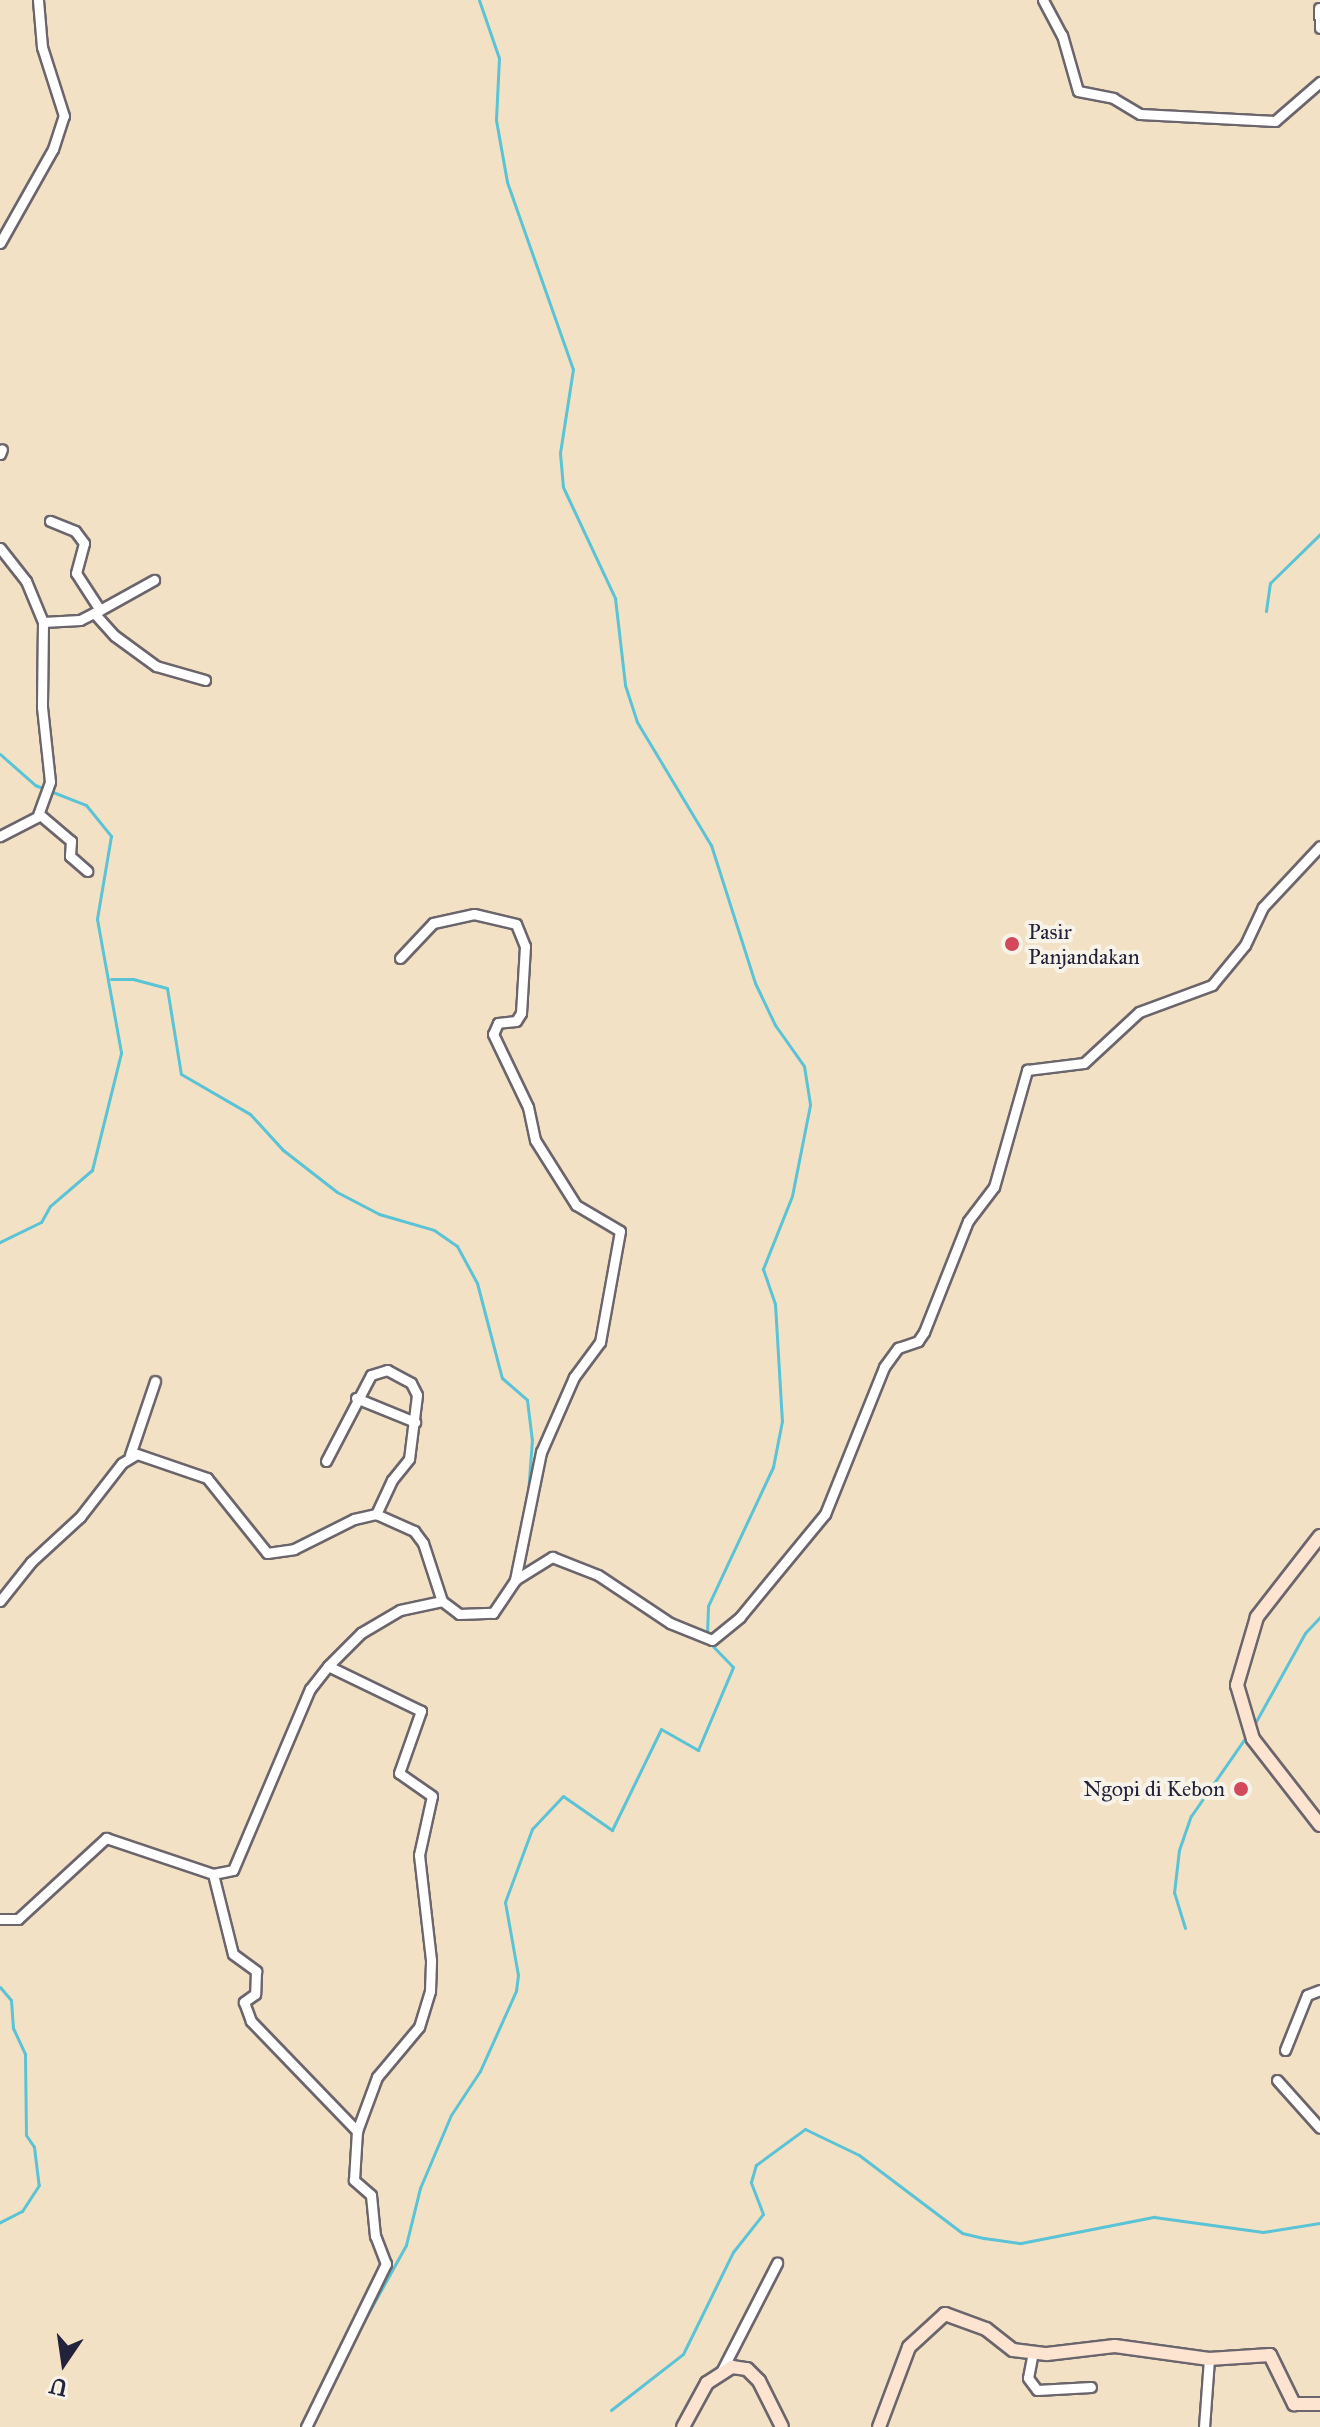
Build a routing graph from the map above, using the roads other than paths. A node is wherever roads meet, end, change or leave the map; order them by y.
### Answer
1 (38, 0) edge
2 (1043, 0) edge
3 (1319, 8) edge
4 (1320, 28) edge
5 (1320, 82) edge
6 (0, 243) edge
7 (50, 521) dead end
8 (0, 548) edge
9 (154, 580) dead end
10 (97, 611) junction
11 (43, 622) junction
12 (205, 680) dead end
13 (39, 814) junction
14 (0, 836) edge
15 (1320, 846) edge
16 (87, 871) dead end
17 (400, 958) dead end
18 (155, 1381) dead end
19 (356, 1398) junction
20 (415, 1422) junction
21 (130, 1455) junction
22 (326, 1461) dead end
23 (376, 1514) junction
24 (1320, 1536) edge
25 (515, 1580) junction
26 (0, 1601) edge
27 (442, 1601) junction
28 (328, 1666) junction
29 (1320, 1825) edge
30 (213, 1874) junction
31 (0, 1919) edge
32 (1320, 1990) edge
33 (1285, 2050) dead end
34 (1277, 2080) dead end
35 (1320, 2128) edge
36 (357, 2131) junction
37 (777, 2263) dead end
38 (1033, 2352) junction
39 (1209, 2359) junction
40 (721, 2372) junction
41 (1091, 2387) dead end
42 (1320, 2404) edge
43 (306, 2427) edge
44 (683, 2427) edge
45 (782, 2427) edge
46 (879, 2427) edge
47 (1204, 2427) edge

1 - 6 street
2 - 5 street
3 - 4 street
7 - 10 street
8 - 11 street
9 - 10 street
10 - 11 street
10 - 12 street
11 - 13 street
13 - 14 street
13 - 16 street
15 - 25 street
17 - 25 street
18 - 21 street
19 - 20 street
19 - 20 street
19 - 22 street
20 - 23 street
21 - 23 street
21 - 26 street
23 - 27 street
24 - 29 street
25 - 27 street
27 - 28 street
28 - 30 street
28 - 36 street
30 - 31 street
30 - 36 street
32 - 33 street
34 - 35 street
36 - 43 street
37 - 40 street
38 - 39 street
38 - 41 street
38 - 46 street
39 - 42 street
39 - 47 street
40 - 44 street
40 - 45 street

